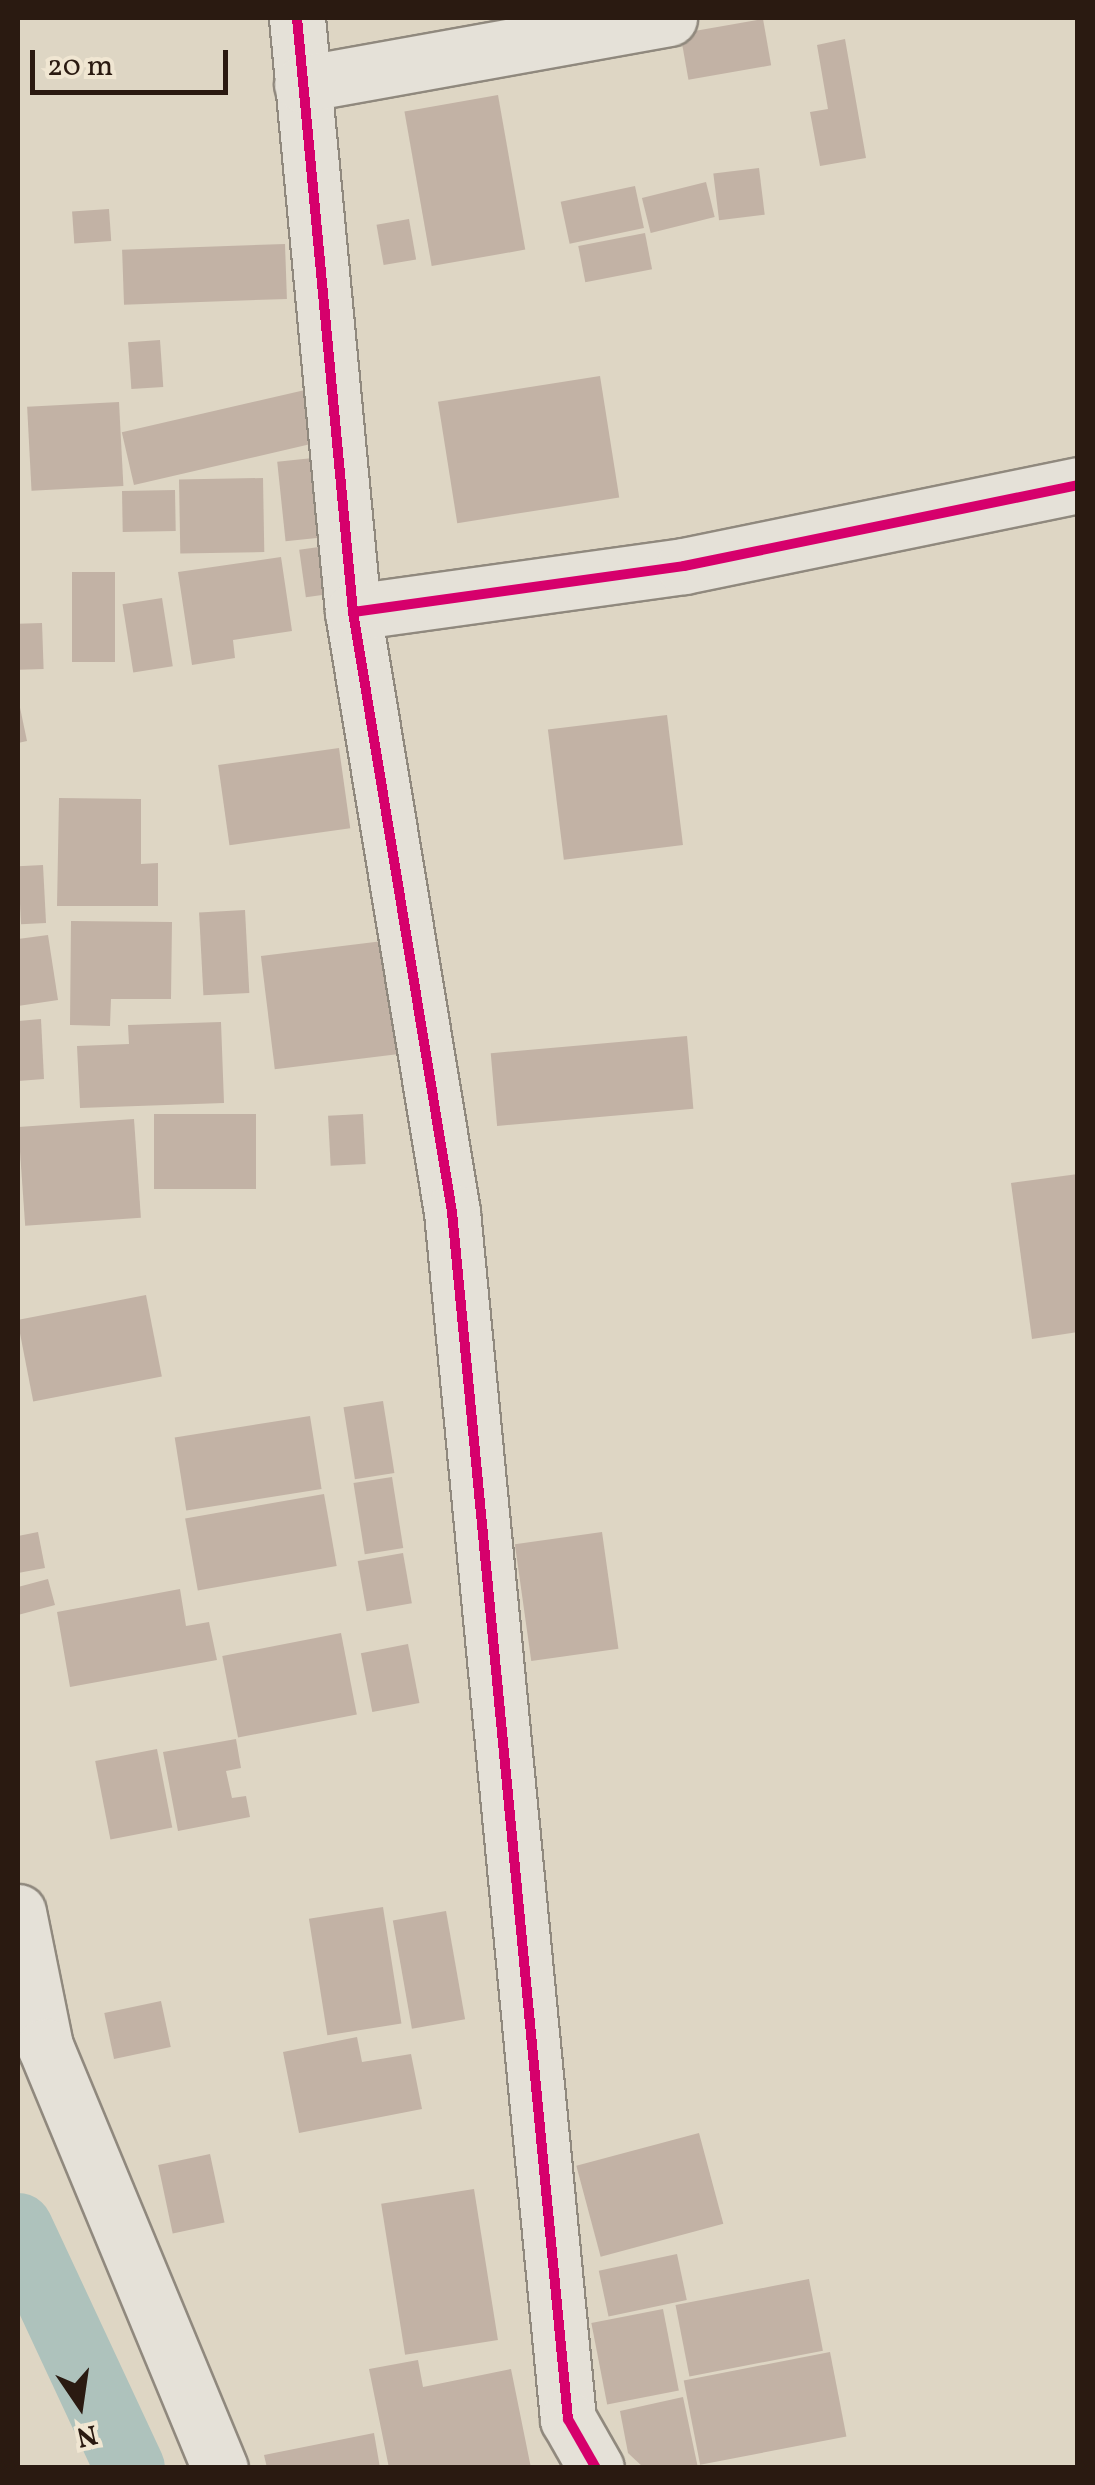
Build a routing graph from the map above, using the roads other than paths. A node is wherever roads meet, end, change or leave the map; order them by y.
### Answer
1 (297, 18) edge
2 (669, 18) edge
3 (302, 84) junction
4 (1078, 485) edge
5 (353, 612) junction
6 (18, 1912) edge
7 (220, 2468) edge
8 (596, 2468) edge

1 - 3 street
2 - 3 street
3 - 5 street
4 - 5 street
5 - 8 street
6 - 7 street

